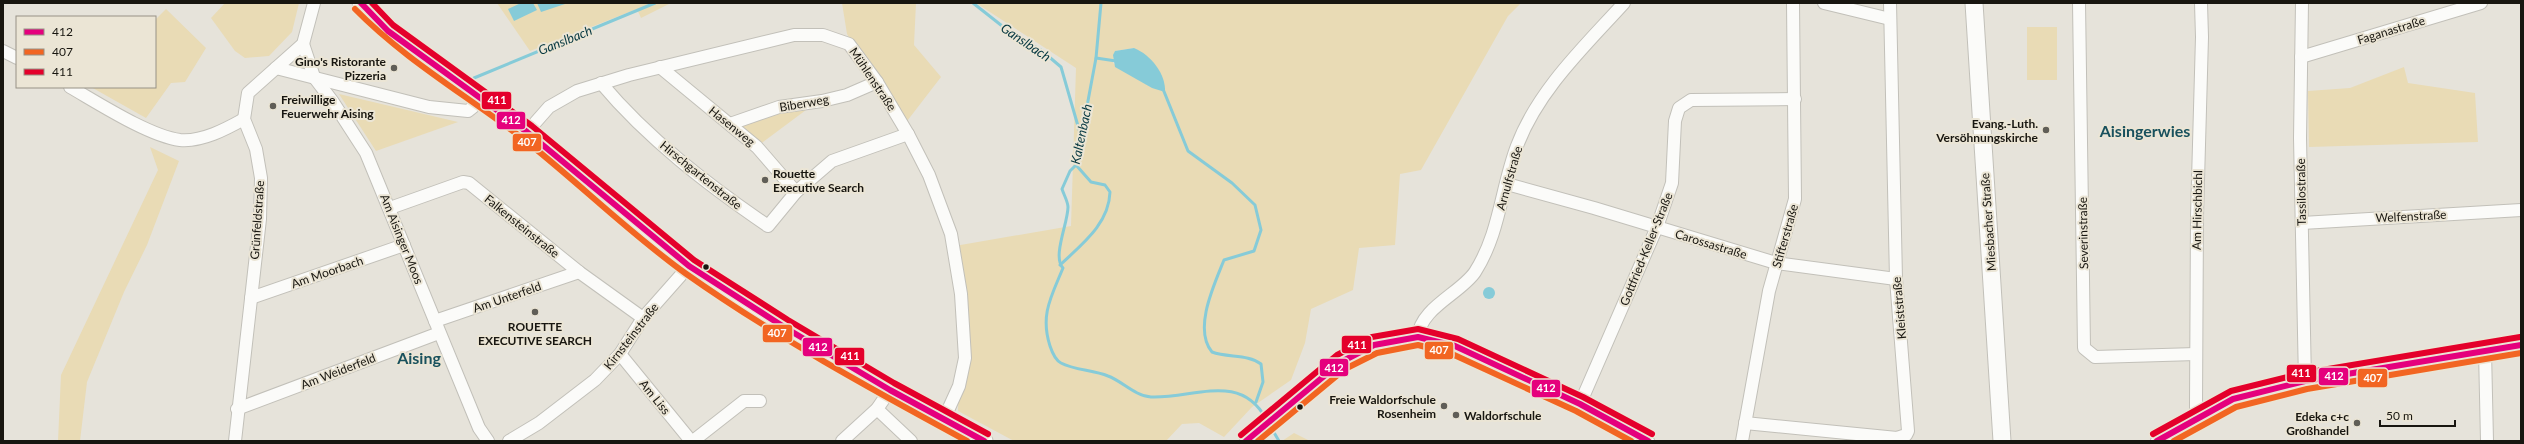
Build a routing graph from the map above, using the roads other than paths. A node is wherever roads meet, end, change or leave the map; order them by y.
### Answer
1 (314, 3) edge
2 (361, 3) edge
3 (1624, 3) edge
4 (1793, 3) edge
5 (1824, 3) edge
6 (1890, 3) edge
7 (1974, 3) edge
8 (2079, 3) edge
9 (2201, 3) edge
10 (2302, 3) edge
11 (2481, 3) edge
12 (1890, 19) junction
13 (303, 44) junction
14 (3, 51) edge
15 (2301, 57) junction
16 (16, 58) edge
17 (660, 67) junction
18 (276, 68) junction
19 (314, 77) junction
20 (877, 82) junction
21 (601, 83) junction
22 (72, 88) edge
23 (483, 99) junction
24 (1795, 99) junction
25 (244, 119) junction
26 (730, 124) junction
27 (527, 132) junction
28 (908, 134) junction
29 (1507, 184) junction
30 (796, 192) junction
31 (390, 208) junction
32 (2521, 210) edge
33 (2302, 223) junction
34 (1657, 227) junction
35 (404, 245) junction
36 (1776, 264) junction
37 (689, 266) junction
38 (579, 272) junction
39 (1896, 279) junction
40 (250, 298) junction
41 (643, 318) junction
42 (435, 321) junction
43 (439, 333) junction
44 (1418, 337) junction
45 (2521, 345) edge
46 (2485, 351) junction
47 (620, 354) junction
48 (2196, 354) junction
49 (2305, 381) junction
50 (890, 390) junction
51 (760, 401) dead end
52 (1580, 404) junction
53 (237, 409) junction
54 (877, 409) junction
55 (2199, 416) junction
56 (944, 419) junction
57 (1745, 423) junction
58 (235, 441) edge
59 (488, 441) edge
60 (509, 441) edge
61 (692, 441) edge
62 (842, 441) edge
63 (911, 441) edge
64 (984, 441) edge
65 (1246, 441) edge
66 (1648, 441) edge
67 (1742, 441) edge
68 (2002, 441) edge
69 (2157, 441) edge
70 (2487, 441) edge

1 - 13 street
2 - 23 main road
3 - 29 street, Arnulfstraße
4 - 24 street, Stifterstraße
5 - 12 street
6 - 12 street, Kleiststraße
7 - 68 main road, Miesbacher Straße
8 - 48 street, Severinstraße
9 - 48 street, Am Hirschbichl
10 - 15 street, Tassilostraße
11 - 15 street, Faganastraße
12 - 39 street, Kleiststraße
13 - 18 street
13 - 19 street, Am Aisinger Moos
14 - 16 street
15 - 33 street, Tassilostraße
17 - 20 street, Mühlenstraße
17 - 21 street, Mühlenstraße
17 - 26 street, Hasenweg
18 - 19 street
18 - 25 street
19 - 23 street
19 - 31 street, Am Aisinger Moos
20 - 26 street, Biberweg
20 - 28 street, Mühlenstraße
21 - 27 street, Mühlenstraße
21 - 30 street, Hirschgartenstraße
22 - 25 street
23 - 27 main road
24 - 34 street, Gottfried-Keller-Straße
24 - 36 street, Stifterstraße
25 - 40 street, Grünfeldstraße
26 - 30 street, Hasenweg
27 - 37 main road
28 - 30 street, Hirschgartenstraße
28 - 56 street, Mühlenstraße
29 - 34 street, Carossastraße
29 - 44 street, Arnulfstraße
31 - 35 street, Am Aisinger Moos
31 - 38 street, Falkensteinstraße
32 - 33 street, Welfenstraße
33 - 49 street, Tassilostraße
34 - 36 street, Carossastraße
34 - 52 street, Gottfried-Keller-Straße
35 - 40 street, Am Moorbach
35 - 42 street, Am Aisinger Moos
36 - 39 street, Carossastraße
36 - 57 street, Stifterstraße
37 - 41 street, Kirnsteinstraße
37 - 50 main road
38 - 41 street, Falkensteinstraße
38 - 42 street, Am Unterfeld
39 - 57 street, Kleiststraße
40 - 53 street, Grünfeldstraße
41 - 47 street, Kirnsteinstraße
42 - 43 street, Am Aisinger Moos
43 - 53 street, Am Weiderfeld
43 - 59 street, Am Aisinger Moos
44 - 52 street
44 - 65 street
45 - 46 street
46 - 49 street
46 - 70 street
47 - 60 street, Kirnsteinstraße
47 - 61 street, Am Liss
48 - 55 street, Am Hirschbichl
49 - 55 street
50 - 54 street
50 - 56 main road
51 - 61 street, Am Liss
52 - 66 street
53 - 58 street, Grünfeldstraße
54 - 62 street
54 - 63 street
55 - 69 street
56 - 64 main road
57 - 67 street, Stifterstraße

